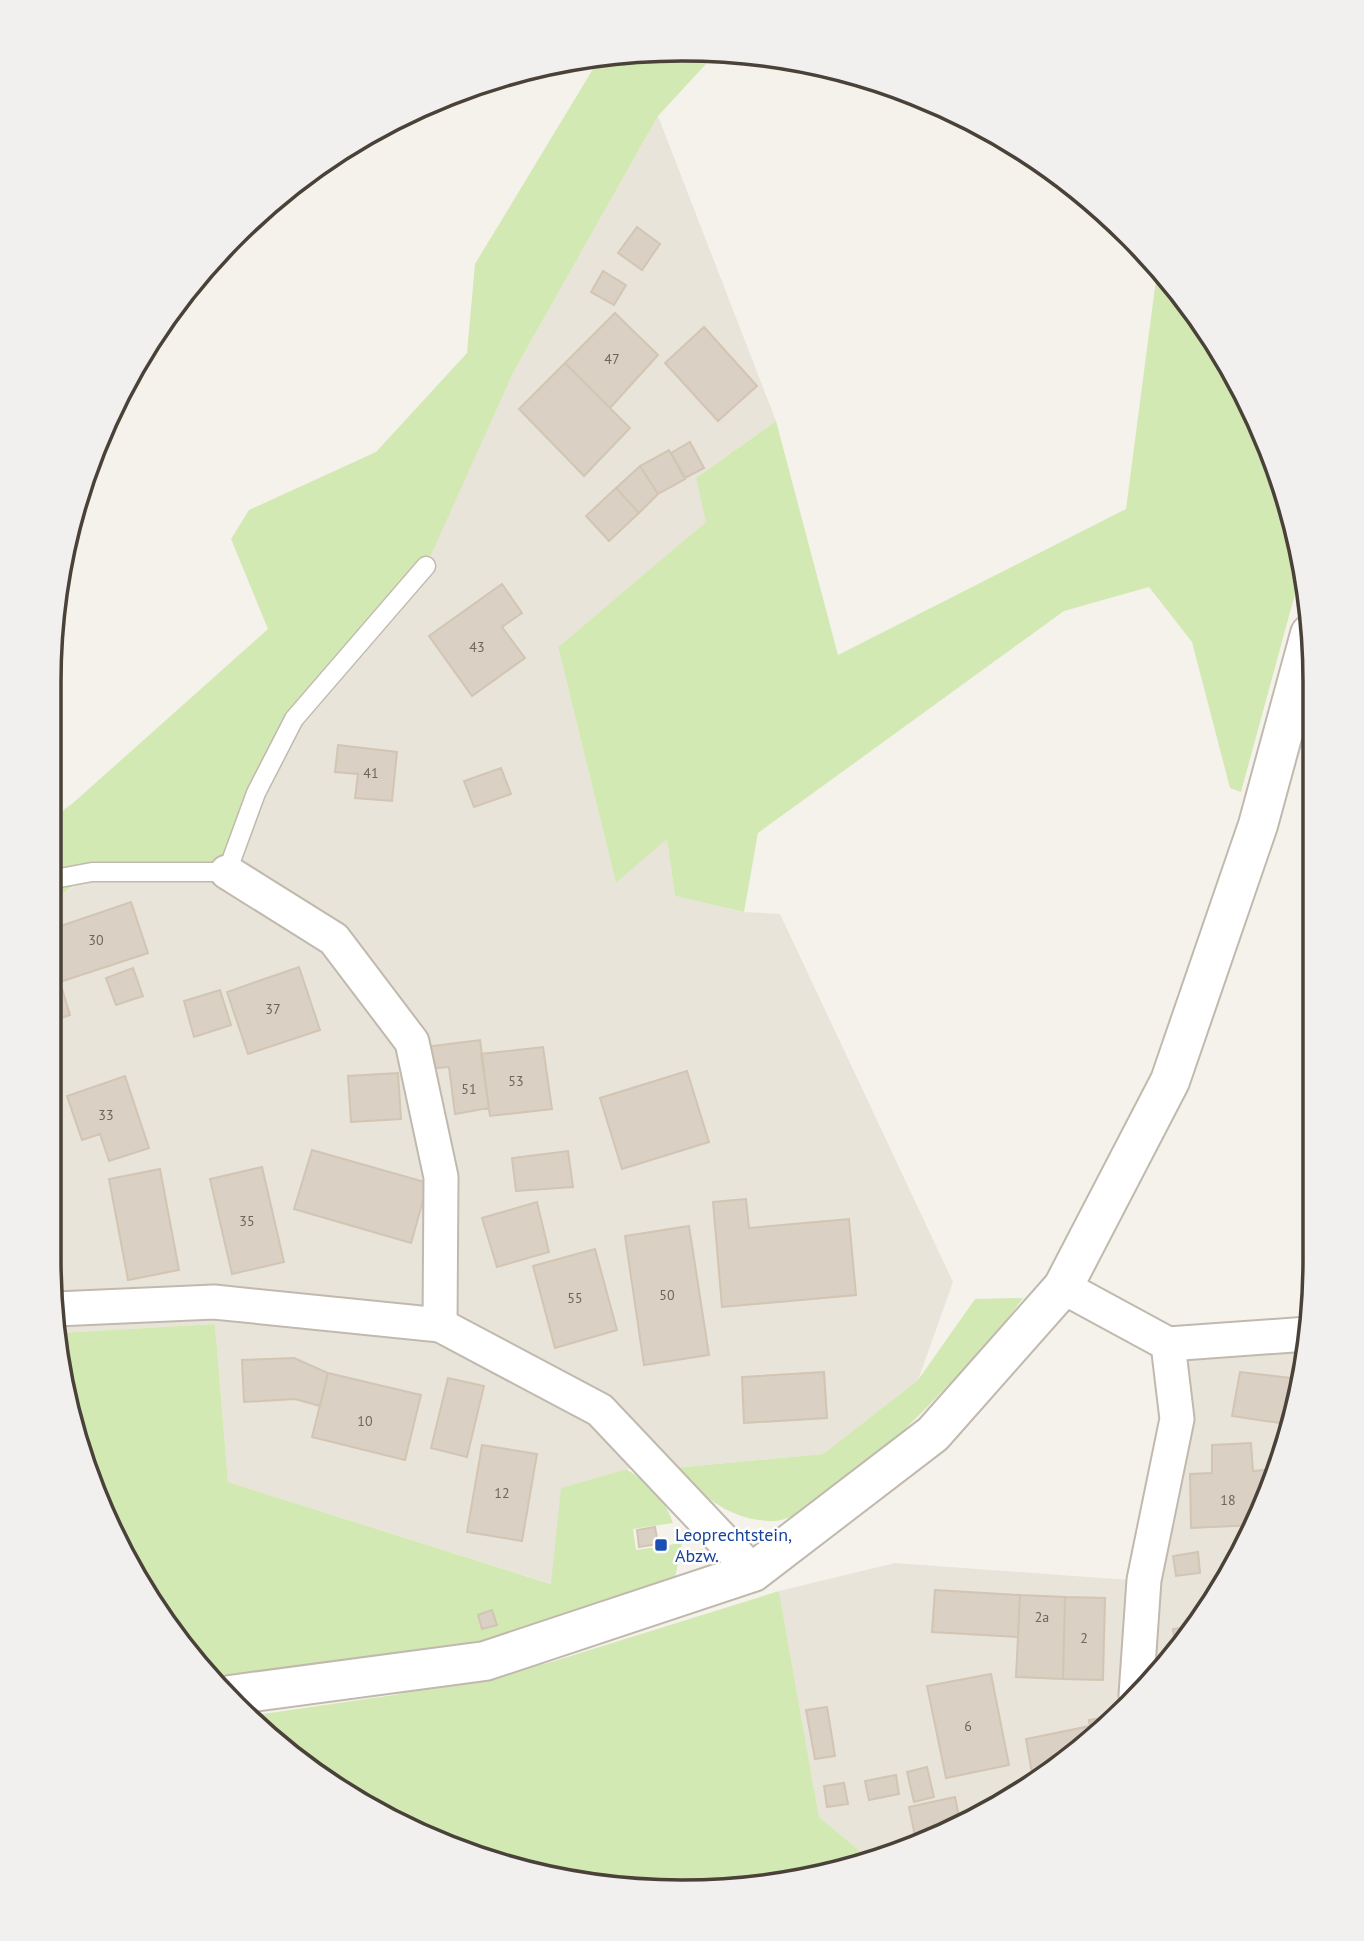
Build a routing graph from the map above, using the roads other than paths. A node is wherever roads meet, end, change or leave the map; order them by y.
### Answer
1 (426, 566) dead end
2 (1302, 663) edge
3 (227, 872) junction
4 (61, 878) edge
5 (1063, 1287) junction
6 (64, 1309) edge
7 (440, 1325) junction
8 (1298, 1335) edge
9 (1168, 1343) junction
10 (753, 1572) junction
11 (1137, 1681) edge
12 (239, 1694) edge

1 - 3 lane
2 - 5 street
3 - 4 lane
3 - 7 street
5 - 9 street
5 - 10 street
6 - 7 street
7 - 10 street
8 - 9 street
9 - 11 street
10 - 12 street

